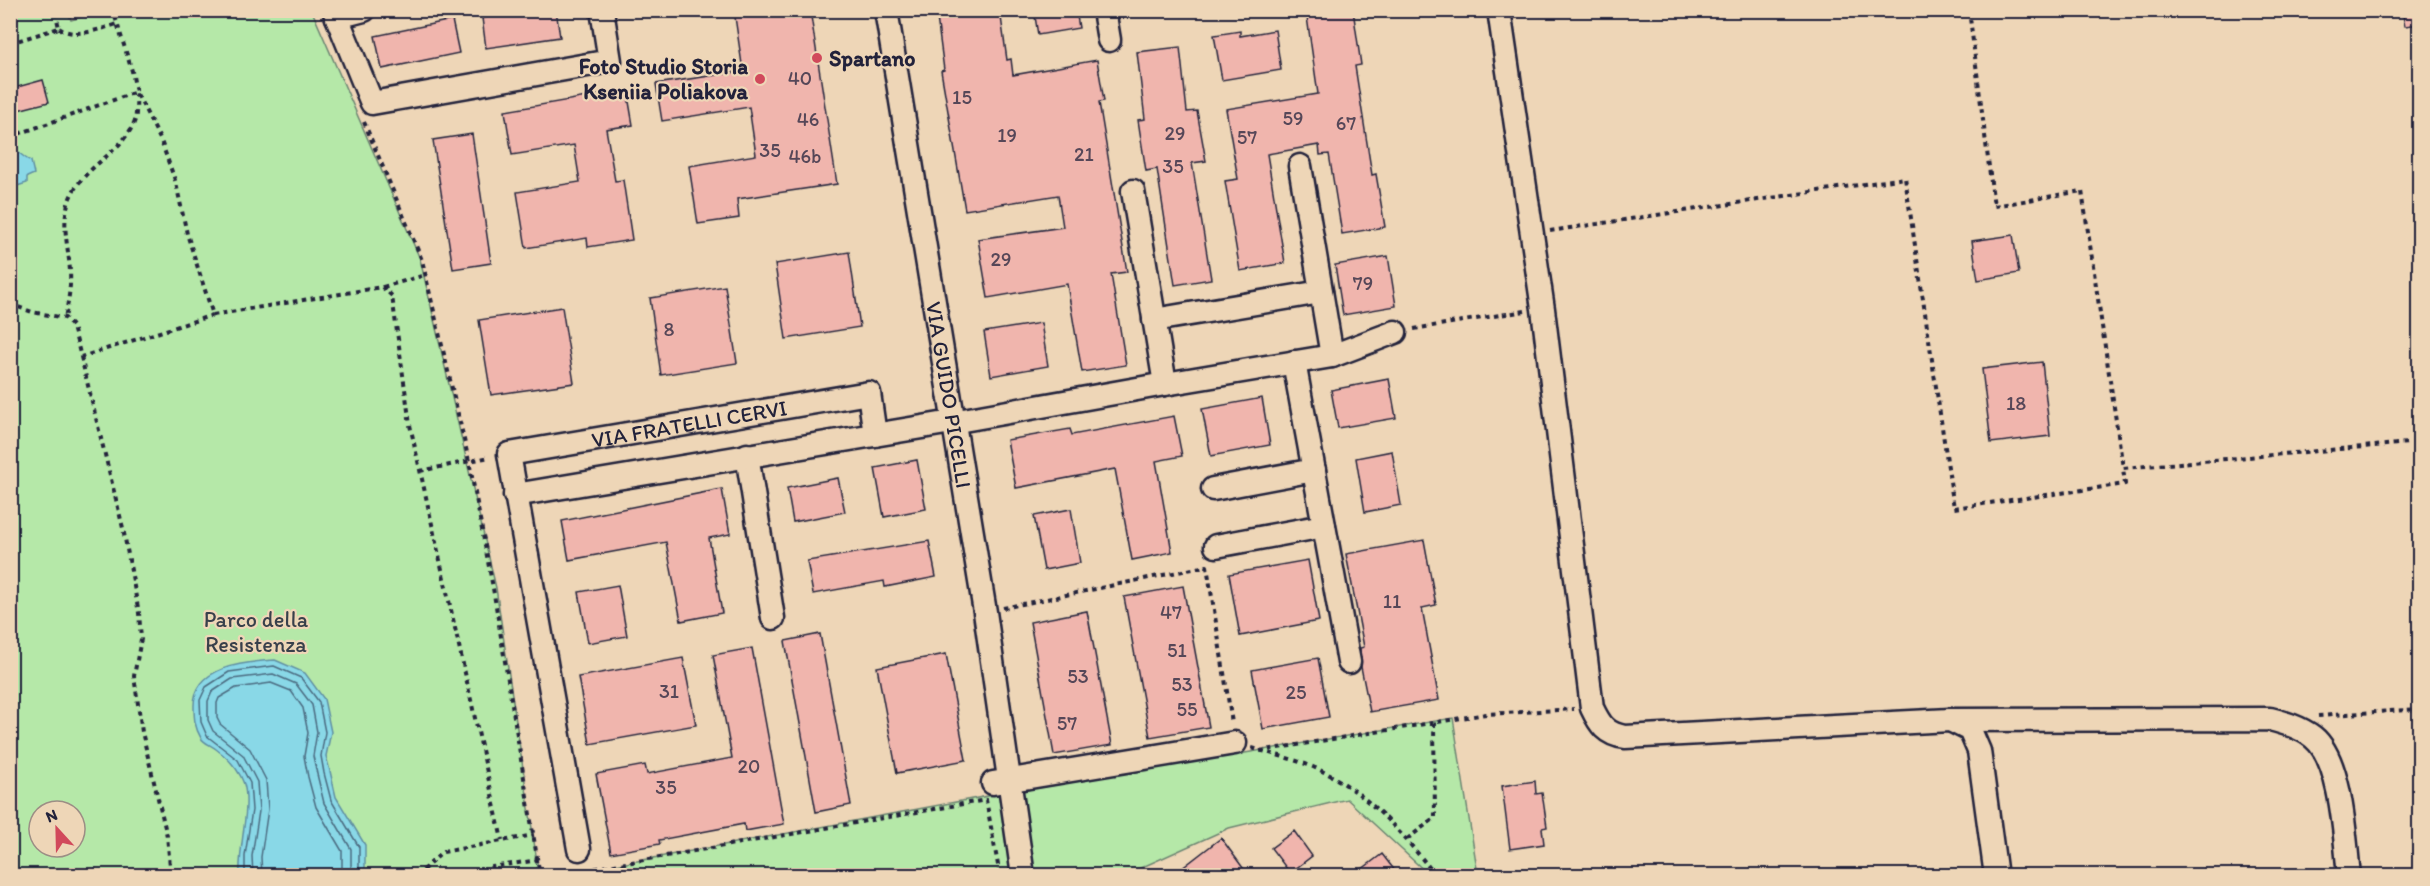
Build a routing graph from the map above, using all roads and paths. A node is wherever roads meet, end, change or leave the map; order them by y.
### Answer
1 (55, 10) edge
2 (113, 10) edge
3 (364, 10) edge
4 (602, 10) edge
5 (886, 10) edge
6 (1104, 10) edge
7 (1499, 10) edge
8 (1969, 10) edge
9 (336, 14) edge
10 (117, 24) junction
11 (59, 28) junction
12 (1109, 40) dead end
13 (10, 43) edge
14 (136, 92) junction
15 (363, 119) dead end
16 (10, 137) edge
17 (1300, 166) dead end
18 (1133, 191) dead end
19 (1532, 233) junction
20 (425, 275) junction
21 (382, 287) junction
22 (1321, 292) junction
23 (10, 304) edge
24 (1543, 309) junction
25 (213, 315) junction
26 (65, 318) junction
27 (1154, 320) junction
28 (1395, 332) joint
29 (1332, 356) junction
30 (81, 357) junction
31 (1294, 363) junction
32 (1165, 384) junction
33 (952, 422) junction
34 (875, 435) junction
35 (2420, 441) edge
36 (747, 455) junction
37 (469, 461) junction
38 (2123, 468) junction
39 (1314, 470) junction
40 (420, 471) junction
41 (1213, 489) dead end
42 (515, 495) junction
43 (1324, 526) junction
44 (1216, 546) dead end
45 (999, 609) dead end
46 (773, 618) dead end
47 (1349, 662) dead end
48 (1592, 708) junction
49 (2420, 709) edge
50 (2316, 716) dead end
51 (1950, 720) junction
52 (1434, 722) junction
53 (1235, 743) junction
54 (1260, 751) junction
55 (1002, 782) junction
56 (534, 835) junction
57 (1407, 839) junction
58 (502, 840) junction
59 (579, 849) dead end
60 (538, 860) junction
61 (171, 876) edge
62 (416, 876) edge
63 (474, 876) edge
64 (540, 876) edge
65 (552, 876) edge
66 (1000, 876) edge
67 (1023, 876) edge
68 (1436, 876) edge
69 (1996, 876) edge
70 (2349, 876) edge

1 - 11 path
2 - 10 path
3 - 9 street
4 - 9 street
5 - 33 street, VIA GUIDO PICELLI
6 - 12 street
7 - 19 street
8 - 38 path
10 - 11 path
10 - 14 path
11 - 13 path
14 - 16 path
14 - 25 path
14 - 26 path
15 - 20 path
17 - 22 street
18 - 27 street
19 - 24 street
19 - 38 path
20 - 21 path
20 - 37 path
21 - 25 path
21 - 40 path
22 - 27 street
22 - 29 street
23 - 26 path
24 - 28 path
24 - 48 street
25 - 30 path
26 - 30 path
27 - 32 street
28 - 29 street, VIA FRATELLI CERVI
29 - 31 street, VIA FRATELLI CERVI
30 - 61 path
31 - 32 street, VIA FRATELLI CERVI
31 - 39 street
32 - 33 street, VIA FRATELLI CERVI
33 - 34 street, VIA FRATELLI CERVI
33 - 55 street, VIA GUIDO PICELLI
34 - 36 street, VIA FRATELLI CERVI
34 - 42 street, VIA FRATELLI CERVI
35 - 38 path
36 - 42 street, VIA FRATELLI CERVI
36 - 46 street, VIA FRATELLI CERVI
37 - 40 path
37 - 56 path
39 - 41 street
39 - 43 street
40 - 58 path
42 - 59 street, VIA FRATELLI CERVI
43 - 44 street
43 - 47 street
45 - 53 path
48 - 51 street
48 - 52 path
49 - 50 path
51 - 69 street
51 - 70 street
52 - 54 path
52 - 57 path
53 - 54 path
53 - 55 street
54 - 57 path
55 - 67 street, VIA GUIDO PICELLI
56 - 58 path
56 - 60 path
57 - 68 path
58 - 62 path
60 - 63 path
60 - 64 path
65 - 66 path

